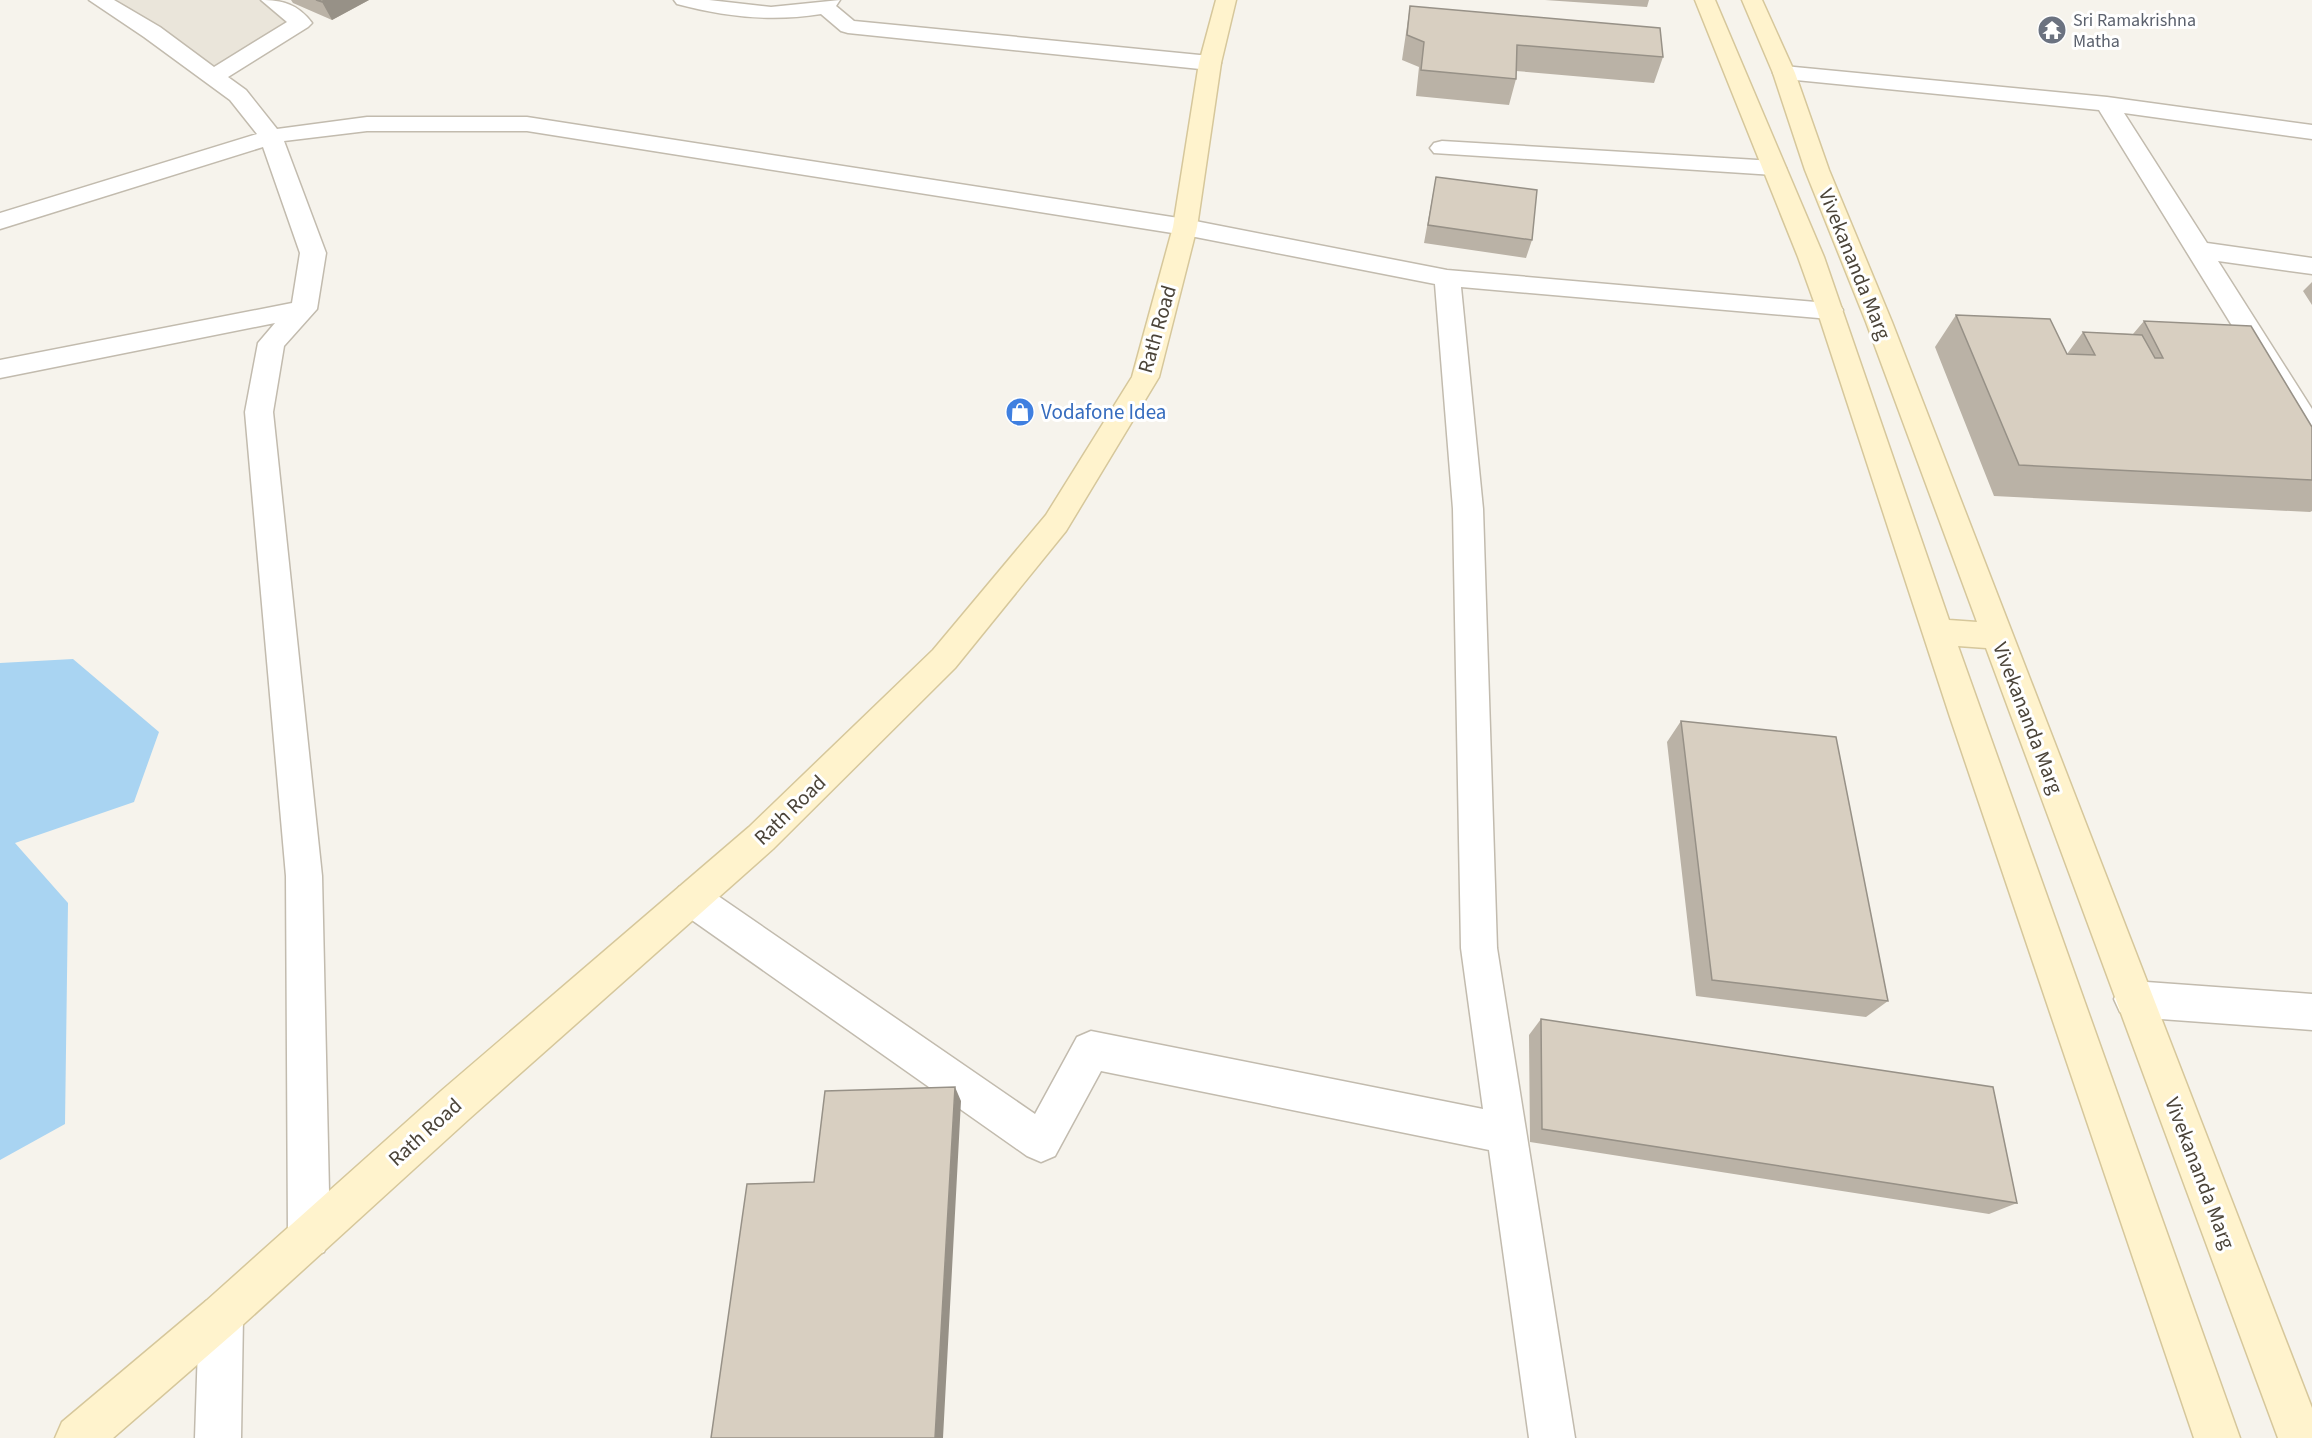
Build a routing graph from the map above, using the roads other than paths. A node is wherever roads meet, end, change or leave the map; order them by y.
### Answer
1 (99, 0) edge
2 (271, 0) edge
3 (684, 0) edge
4 (1226, 0) edge
5 (1705, 0) edge
6 (1752, 0) edge
7 (827, 4) edge
8 (1210, 63) junction
9 (1784, 73) junction
10 (213, 77) junction
11 (2107, 104) junction
12 (2312, 132) edge
13 (271, 137) junction
14 (1442, 148) dead end
15 (1774, 168) junction
16 (0, 221) edge
17 (1185, 227) junction
18 (2199, 250) junction
19 (2312, 266) edge
20 (1447, 278) junction
21 (304, 309) junction
22 (1830, 310) junction
23 (0, 369) edge
24 (2312, 432) edge
25 (1938, 632) junction
26 (1997, 636) junction
27 (692, 899) junction
28 (2133, 999) junction
29 (2312, 1012) edge
30 (1507, 1134) junction
31 (309, 1237) junction
32 (221, 1316) junction
33 (78, 1438) edge
34 (218, 1438) edge
35 (1552, 1438) edge
36 (2217, 1438) edge
37 (2301, 1438) edge

1 - 10 street
2 - 10 street
3 - 7 street
4 - 8 main road, Rath Road
5 - 15 main road, Vivekananda Marg
6 - 9 main road, Vivekananda Marg
7 - 8 street
8 - 17 main road, Rath Road
9 - 11 street
9 - 26 main road, Vivekananda Marg
10 - 13 street
11 - 12 street
11 - 18 street
13 - 16 street
13 - 17 street
13 - 21 street
14 - 15 street
15 - 22 main road, Vivekananda Marg
17 - 20 street
17 - 27 main road, Rath Road
18 - 19 street
18 - 24 street
20 - 22 street
20 - 30 street
21 - 23 street
21 - 31 street
22 - 25 main road, Vivekananda Marg
25 - 26 main road
25 - 36 main road, Vivekananda Marg
26 - 28 main road, Vivekananda Marg
27 - 30 street
27 - 31 main road, Rath Road
28 - 29 street
28 - 37 main road, Vivekananda Marg
30 - 35 street
31 - 32 main road, Rath Road
32 - 33 main road, Rath Road
32 - 34 street

